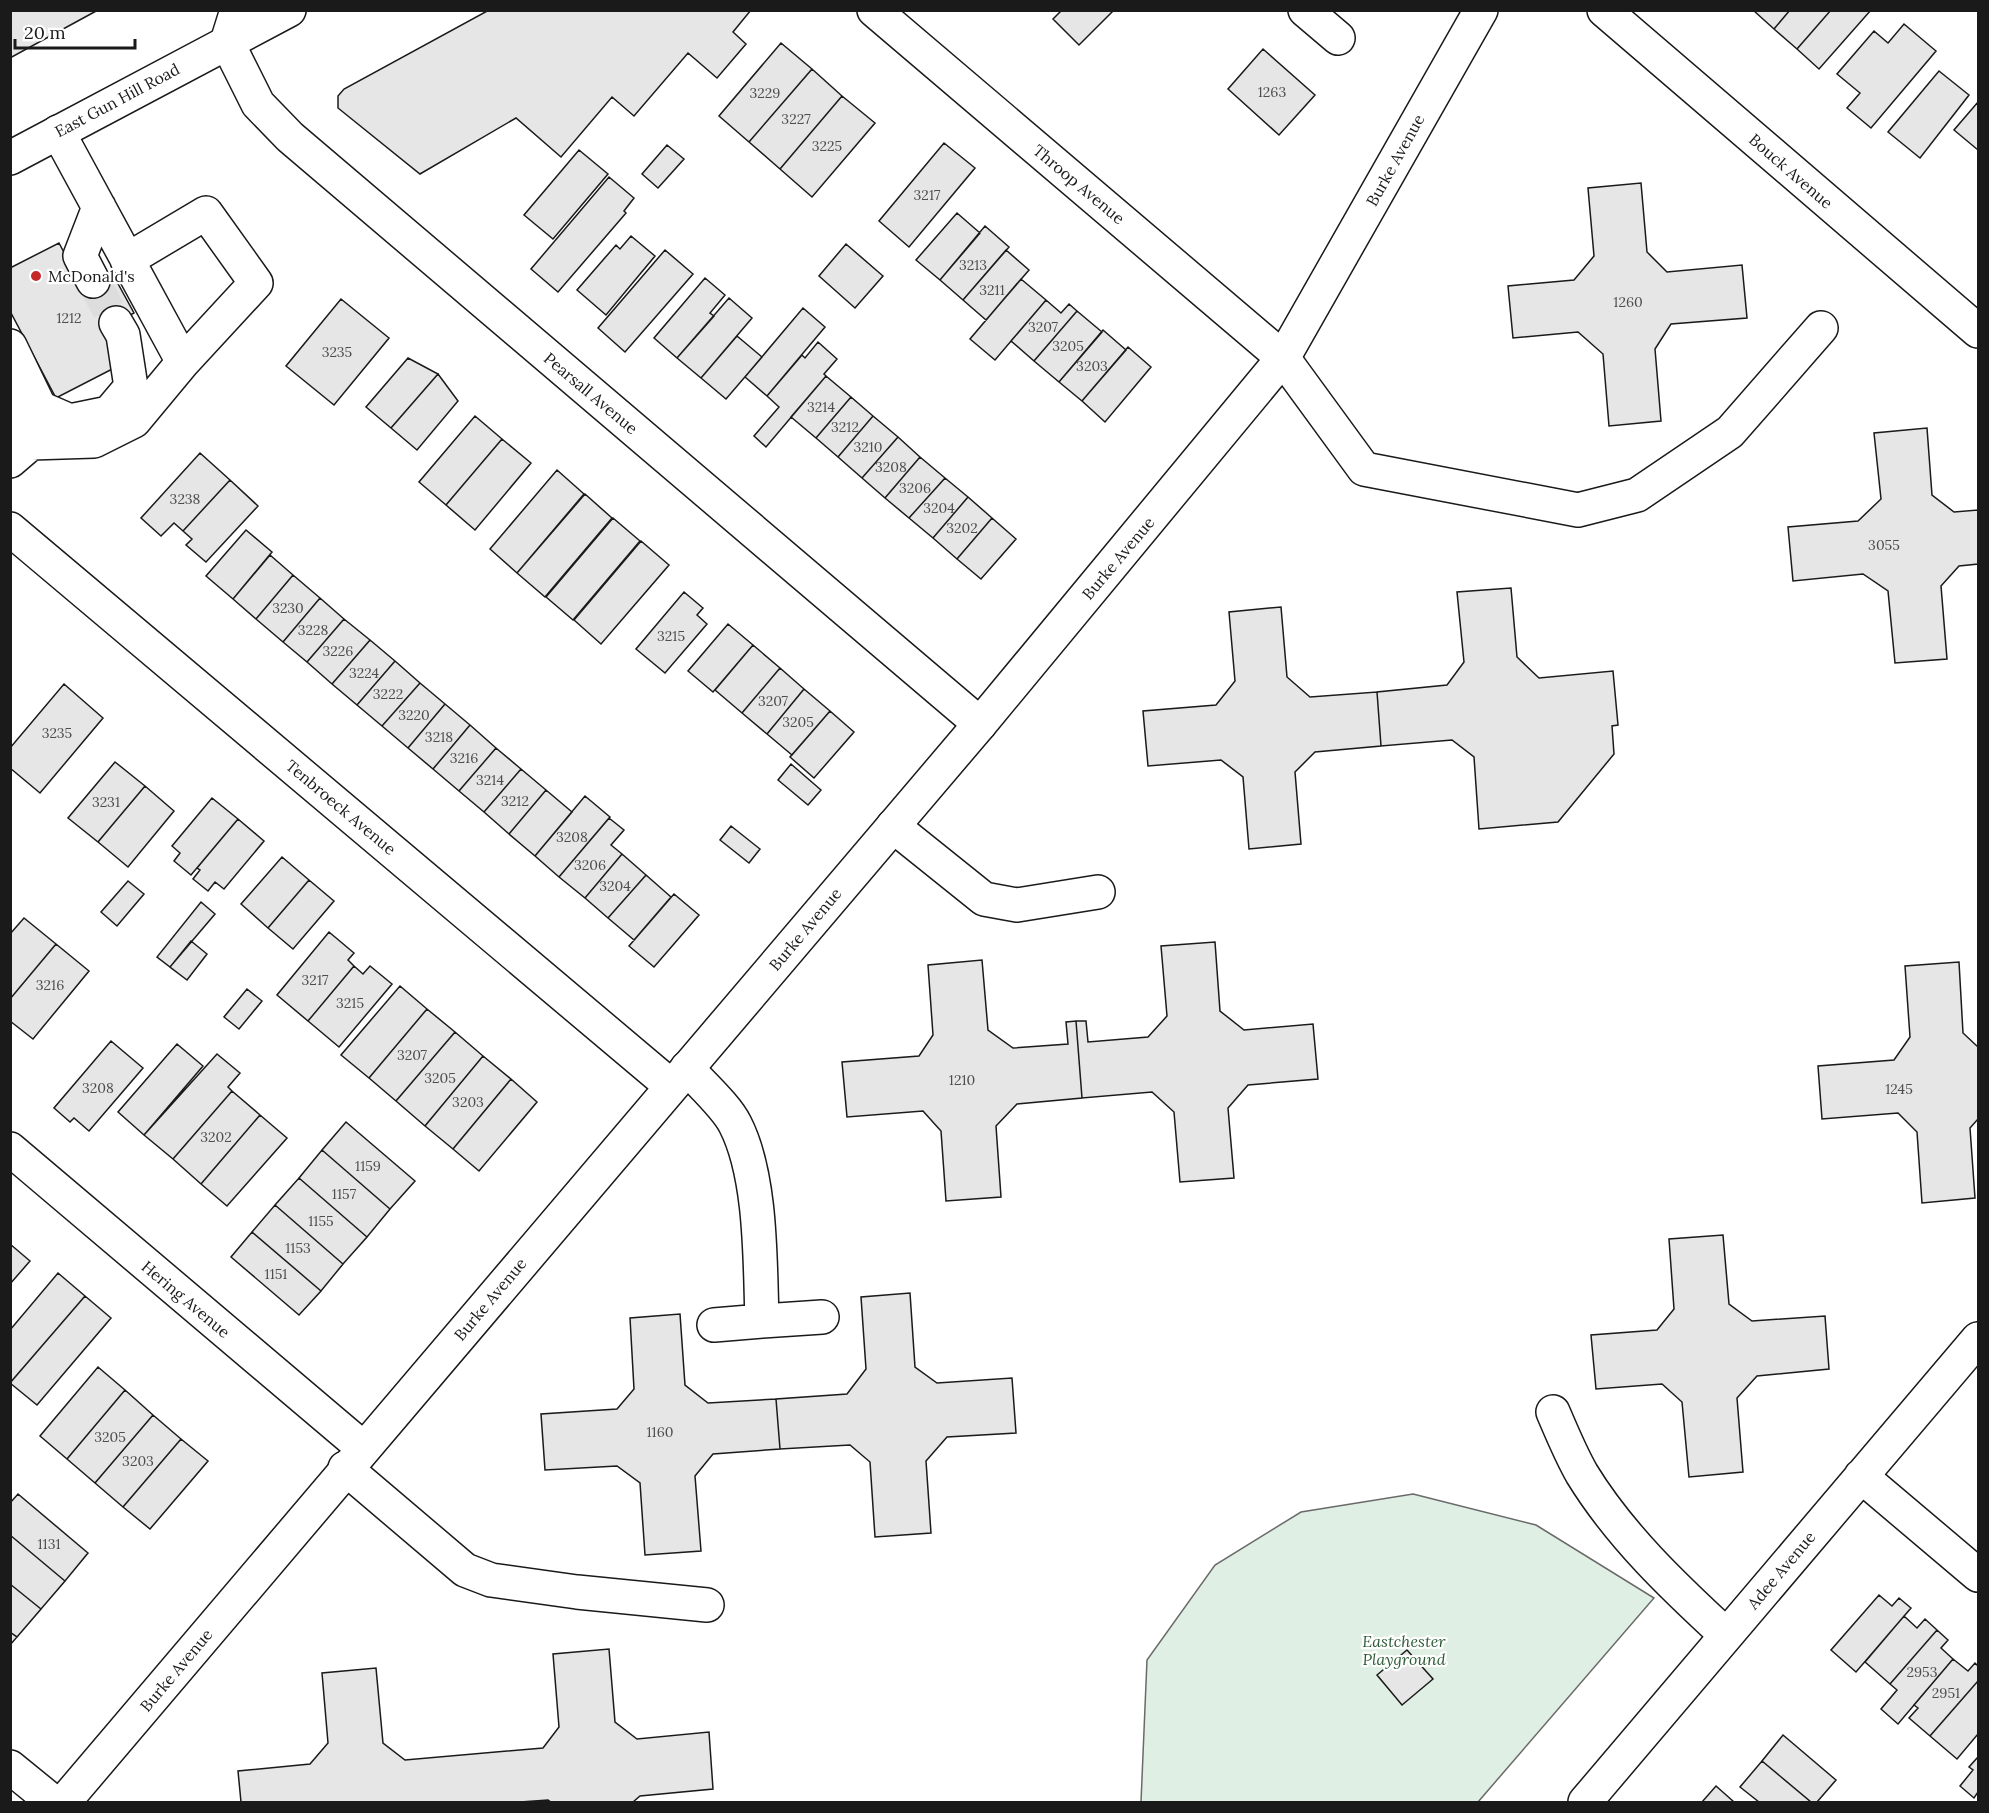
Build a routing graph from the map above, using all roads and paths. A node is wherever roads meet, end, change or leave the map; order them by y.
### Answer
1 (237, 10) edge
2 (290, 10) edge
3 (874, 10) edge
4 (1305, 10) edge
5 (1481, 10) edge
6 (1604, 10) edge
7 (1338, 38) dead end
8 (227, 42) junction
9 (57, 132) junction
10 (10, 158) edge
11 (99, 207) junction
12 (127, 260) junction
13 (93, 281) tunnel mouth
14 (116, 323) tunnel mouth
15 (1821, 328) dead end
16 (1978, 331) edge
17 (10, 346) edge
18 (1283, 358) junction
19 (183, 362) junction
20 (10, 405) edge
21 (21, 452) edge
22 (10, 529) edge
23 (980, 724) junction
24 (893, 826) junction
25 (1098, 892) dead end
26 (679, 1077) junction
27 (10, 1149) edge
28 (822, 1317) dead end
29 (762, 1321) junction
30 (714, 1325) dead end
31 (1978, 1338) edge
32 (1552, 1412) dead end
33 (354, 1458) junction
34 (1861, 1476) junction
35 (1978, 1575) edge
36 (707, 1605) dead end
37 (1726, 1635) junction
38 (10, 1767) edge
39 (53, 1803) edge
40 (64, 1803) edge
41 (1585, 1803) edge

1 - 8 street
2 - 8 street, East Gun Hill Road
3 - 18 street, Throop Avenue
4 - 7 street
5 - 18 street, Burke Avenue
6 - 16 street, Bouck Avenue
8 - 9 street, East Gun Hill Road
8 - 23 street, Pearsall Avenue
9 - 10 street, East Gun Hill Road
9 - 11 street
11 - 12 street
11 - 13 street
12 - 19 street
12 - 19 street
14 - 17 street
15 - 18 street, Throop Avenue
18 - 23 street, Burke Avenue
19 - 21 street
20 - 21 street
22 - 26 street, Tenbroeck Avenue
23 - 24 street, Burke Avenue
24 - 25 street
24 - 26 street, Burke Avenue
26 - 29 street, Tenbroeck Avenue
26 - 33 street, Burke Avenue
27 - 33 street, Hering Avenue
28 - 29 street
29 - 30 street
31 - 34 street, Adee Avenue
32 - 37 street
33 - 36 street, Hering Avenue
33 - 40 street, Burke Avenue
34 - 35 street
34 - 37 street, Adee Avenue
37 - 41 street, Adee Avenue
38 - 39 street

